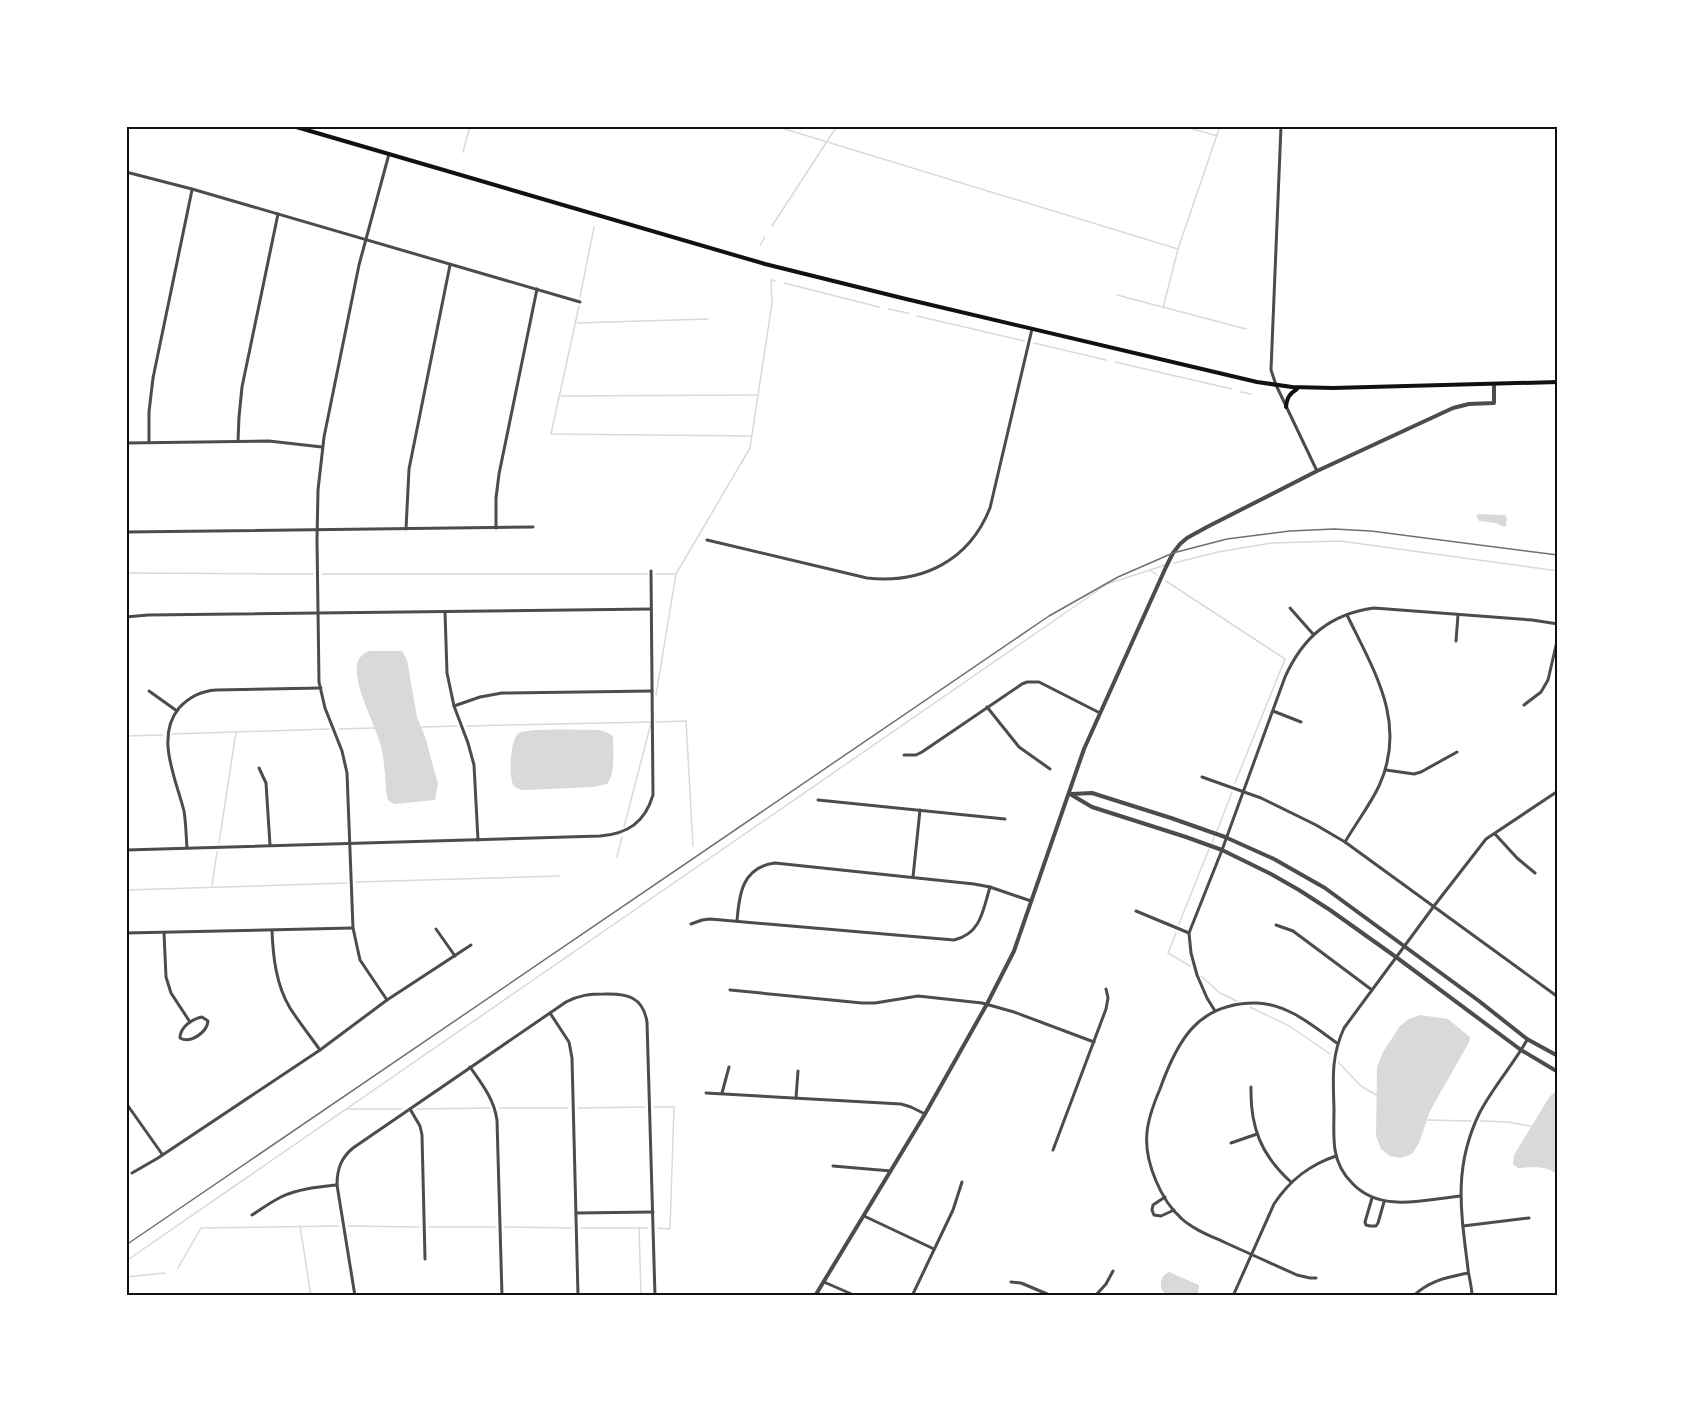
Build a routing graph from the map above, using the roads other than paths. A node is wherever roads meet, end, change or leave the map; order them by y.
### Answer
1 (293, 126) edge
2 (1281, 126) edge
3 (389, 154) junction
4 (126, 172) edge
5 (192, 189) junction
6 (278, 214) junction
7 (365, 240) junction
8 (450, 264) junction
9 (537, 289) junction
10 (580, 302) dead end
11 (1032, 329) junction
12 (1558, 382) edge
13 (1494, 384) junction
14 (1276, 385) junction
15 (1299, 388) junction
16 (1286, 407) junction
17 (238, 441) junction
18 (149, 442) junction
19 (126, 443) edge
20 (322, 447) junction
21 (1317, 471) junction
22 (533, 527) dead end
23 (406, 528) junction
24 (496, 528) junction
25 (317, 530) junction
26 (126, 532) edge
27 (707, 540) dead end
28 (651, 571) dead end
29 (1290, 608) dead end
30 (651, 609) junction
31 (445, 612) junction
32 (318, 613) junction
33 (1347, 615) junction
34 (1458, 615) junction
35 (126, 617) edge
36 (1558, 624) edge
37 (1313, 634) junction
38 (1558, 637) edge
39 (1456, 641) dead end
40 (321, 688) junction
41 (149, 691) dead end
42 (652, 691) junction
43 (1524, 705) dead end
44 (454, 706) junction
45 (987, 707) junction
46 (177, 711) junction
47 (1273, 711) junction
48 (1100, 713) junction
49 (1301, 722) dead end
50 (1457, 752) dead end
51 (904, 755) dead end
52 (259, 768) dead end
53 (1050, 769) dead end
54 (1386, 770) junction
55 (1202, 777) dead end
56 (1243, 791) junction
57 (1558, 791) edge
58 (1070, 794) junction
59 (818, 800) dead end
60 (920, 810) junction
61 (1005, 819) dead end
62 (1495, 834) junction
63 (1226, 837) junction
64 (478, 840) junction
65 (1345, 842) junction
66 (350, 843) junction
67 (270, 845) junction
68 (187, 848) junction
69 (126, 850) edge
70 (1222, 850) junction
71 (1536, 873) dead end
72 (913, 877) junction
73 (990, 887) junction
74 (1032, 901) junction
75 (1434, 906) junction
76 (1136, 911) dead end
77 (737, 921) junction
78 (691, 924) dead end
79 (1276, 926) dead end
80 (353, 928) junction
81 (436, 929) dead end
82 (272, 931) junction
83 (126, 933) edge
84 (164, 933) junction
85 (1189, 933) junction
86 (471, 945) dead end
87 (1405, 946) junction
88 (455, 956) junction
89 (1396, 957) junction
90 (1107, 989) dead end
91 (730, 990) dead end
92 (1372, 990) junction
93 (1558, 997) edge
94 (387, 1000) junction
95 (987, 1004) junction
96 (1215, 1011) junction
97 (550, 1013) junction
98 (189, 1022) junction
99 (1527, 1039) junction
100 (1094, 1042) junction
101 (1337, 1043) junction
102 (320, 1050) junction
103 (1521, 1050) junction
104 (1558, 1056) edge
105 (470, 1067) junction
106 (729, 1067) dead end
107 (798, 1071) dead end
108 (1558, 1072) edge
109 (1251, 1087) dead end
110 (706, 1093) dead end
111 (722, 1093) junction
112 (796, 1098) junction
113 (126, 1103) edge
114 (410, 1109) junction
115 (925, 1114) junction
116 (1257, 1134) junction
117 (1231, 1143) dead end
118 (1053, 1150) dead end
119 (162, 1154) junction
120 (1336, 1156) junction
121 (833, 1166) dead end
122 (891, 1171) junction
123 (132, 1173) dead end
124 (962, 1182) dead end
125 (1291, 1182) junction
126 (337, 1185) junction
127 (1460, 1196) junction
128 (1164, 1197) junction
129 (1372, 1198) junction
130 (1384, 1202) junction
131 (1174, 1210) junction
132 (652, 1212) junction
133 (576, 1214) junction
134 (252, 1215) dead end
135 (864, 1216) junction
136 (1529, 1218) dead end
137 (1463, 1226) junction
138 (934, 1249) junction
139 (1251, 1254) junction
140 (425, 1259) dead end
141 (1113, 1271) dead end
142 (1468, 1273) junction
143 (1316, 1278) dead end
144 (824, 1282) junction
145 (1011, 1282) dead end
146 (355, 1296) edge
147 (502, 1296) edge
148 (578, 1296) edge
149 (655, 1296) edge
150 (815, 1296) edge
151 (856, 1296) edge
152 (912, 1296) edge
153 (1052, 1296) edge
154 (1095, 1296) edge
155 (1233, 1296) edge
156 (1413, 1296) edge
157 (1472, 1296) edge

1 - 3 main road
2 - 14 street
3 - 7 street
3 - 11 main road
4 - 5 street
5 - 6 street
5 - 18 street
6 - 7 street
6 - 17 street
7 - 8 street
7 - 20 street
8 - 9 street
8 - 23 street
9 - 10 street
9 - 24 street
11 - 14 main road
11 - 27 street
12 - 13 main road
13 - 15 main road
13 - 21 street
14 - 15 main road
14 - 16 street
15 - 16 main road
16 - 21 street
17 - 18 street
17 - 20 street
18 - 19 street
20 - 25 street
21 - 48 street
22 - 24 street
23 - 24 street
23 - 25 street
25 - 26 street
25 - 32 street
28 - 30 street
29 - 37 street
30 - 31 street
30 - 42 street
31 - 32 street
31 - 44 street
32 - 35 street
32 - 40 street
33 - 34 street
33 - 37 street
33 - 54 street
34 - 36 street
34 - 39 street
37 - 47 street
38 - 43 street
40 - 46 street
40 - 66 street
41 - 46 street
42 - 44 street
42 - 64 street
44 - 64 street
45 - 48 street
45 - 51 street
45 - 53 street
46 - 68 street
47 - 49 street
47 - 56 street
48 - 58 street
50 - 54 street
52 - 67 street
54 - 65 street
55 - 56 street
56 - 63 street
56 - 65 street
57 - 62 street
58 - 63 street
58 - 70 street
58 - 74 street
59 - 60 street
60 - 61 street
60 - 72 street
62 - 71 street
62 - 75 street
63 - 70 street
63 - 87 street
64 - 66 street
65 - 75 street
66 - 67 street
66 - 80 street
67 - 68 street
68 - 69 street
70 - 85 street
70 - 89 street
72 - 73 street
72 - 77 street
73 - 74 street
73 - 77 street
74 - 95 street
75 - 87 street
75 - 93 street
76 - 85 street
77 - 78 street
79 - 92 street
80 - 82 street
80 - 94 street
81 - 88 street
82 - 84 street
82 - 102 street
83 - 84 street
84 - 98 street
85 - 96 street
86 - 88 street
87 - 89 street
87 - 99 street
88 - 94 street
89 - 92 street
89 - 103 street
90 - 100 street
91 - 95 street
92 - 101 street
94 - 102 street
95 - 100 street
95 - 115 street
96 - 101 street
96 - 128 street
97 - 105 street
97 - 132 street
97 - 133 street
98 - 98 street
99 - 103 street
99 - 104 street
100 - 118 street
101 - 120 street
102 - 119 street
103 - 108 street
103 - 127 street
105 - 114 street
105 - 147 street
106 - 111 street
107 - 112 street
109 - 116 street
110 - 111 street
111 - 112 street
112 - 115 street
113 - 119 street
114 - 126 street
114 - 140 street
115 - 122 street
116 - 117 street
116 - 125 street
119 - 123 street
120 - 125 street
120 - 129 street
121 - 122 street
122 - 135 street
124 - 138 street
125 - 139 street
126 - 134 street
126 - 146 street
127 - 130 street
127 - 137 street
128 - 131 street
128 - 131 street
129 - 130 street
129 - 130 street
131 - 139 street
132 - 133 street
132 - 149 street
133 - 148 street
135 - 138 street
135 - 144 street
136 - 137 street
137 - 142 street
138 - 152 street
139 - 143 street
139 - 155 street
141 - 154 street
142 - 156 street
142 - 157 street
144 - 150 street
144 - 151 street
145 - 153 street

